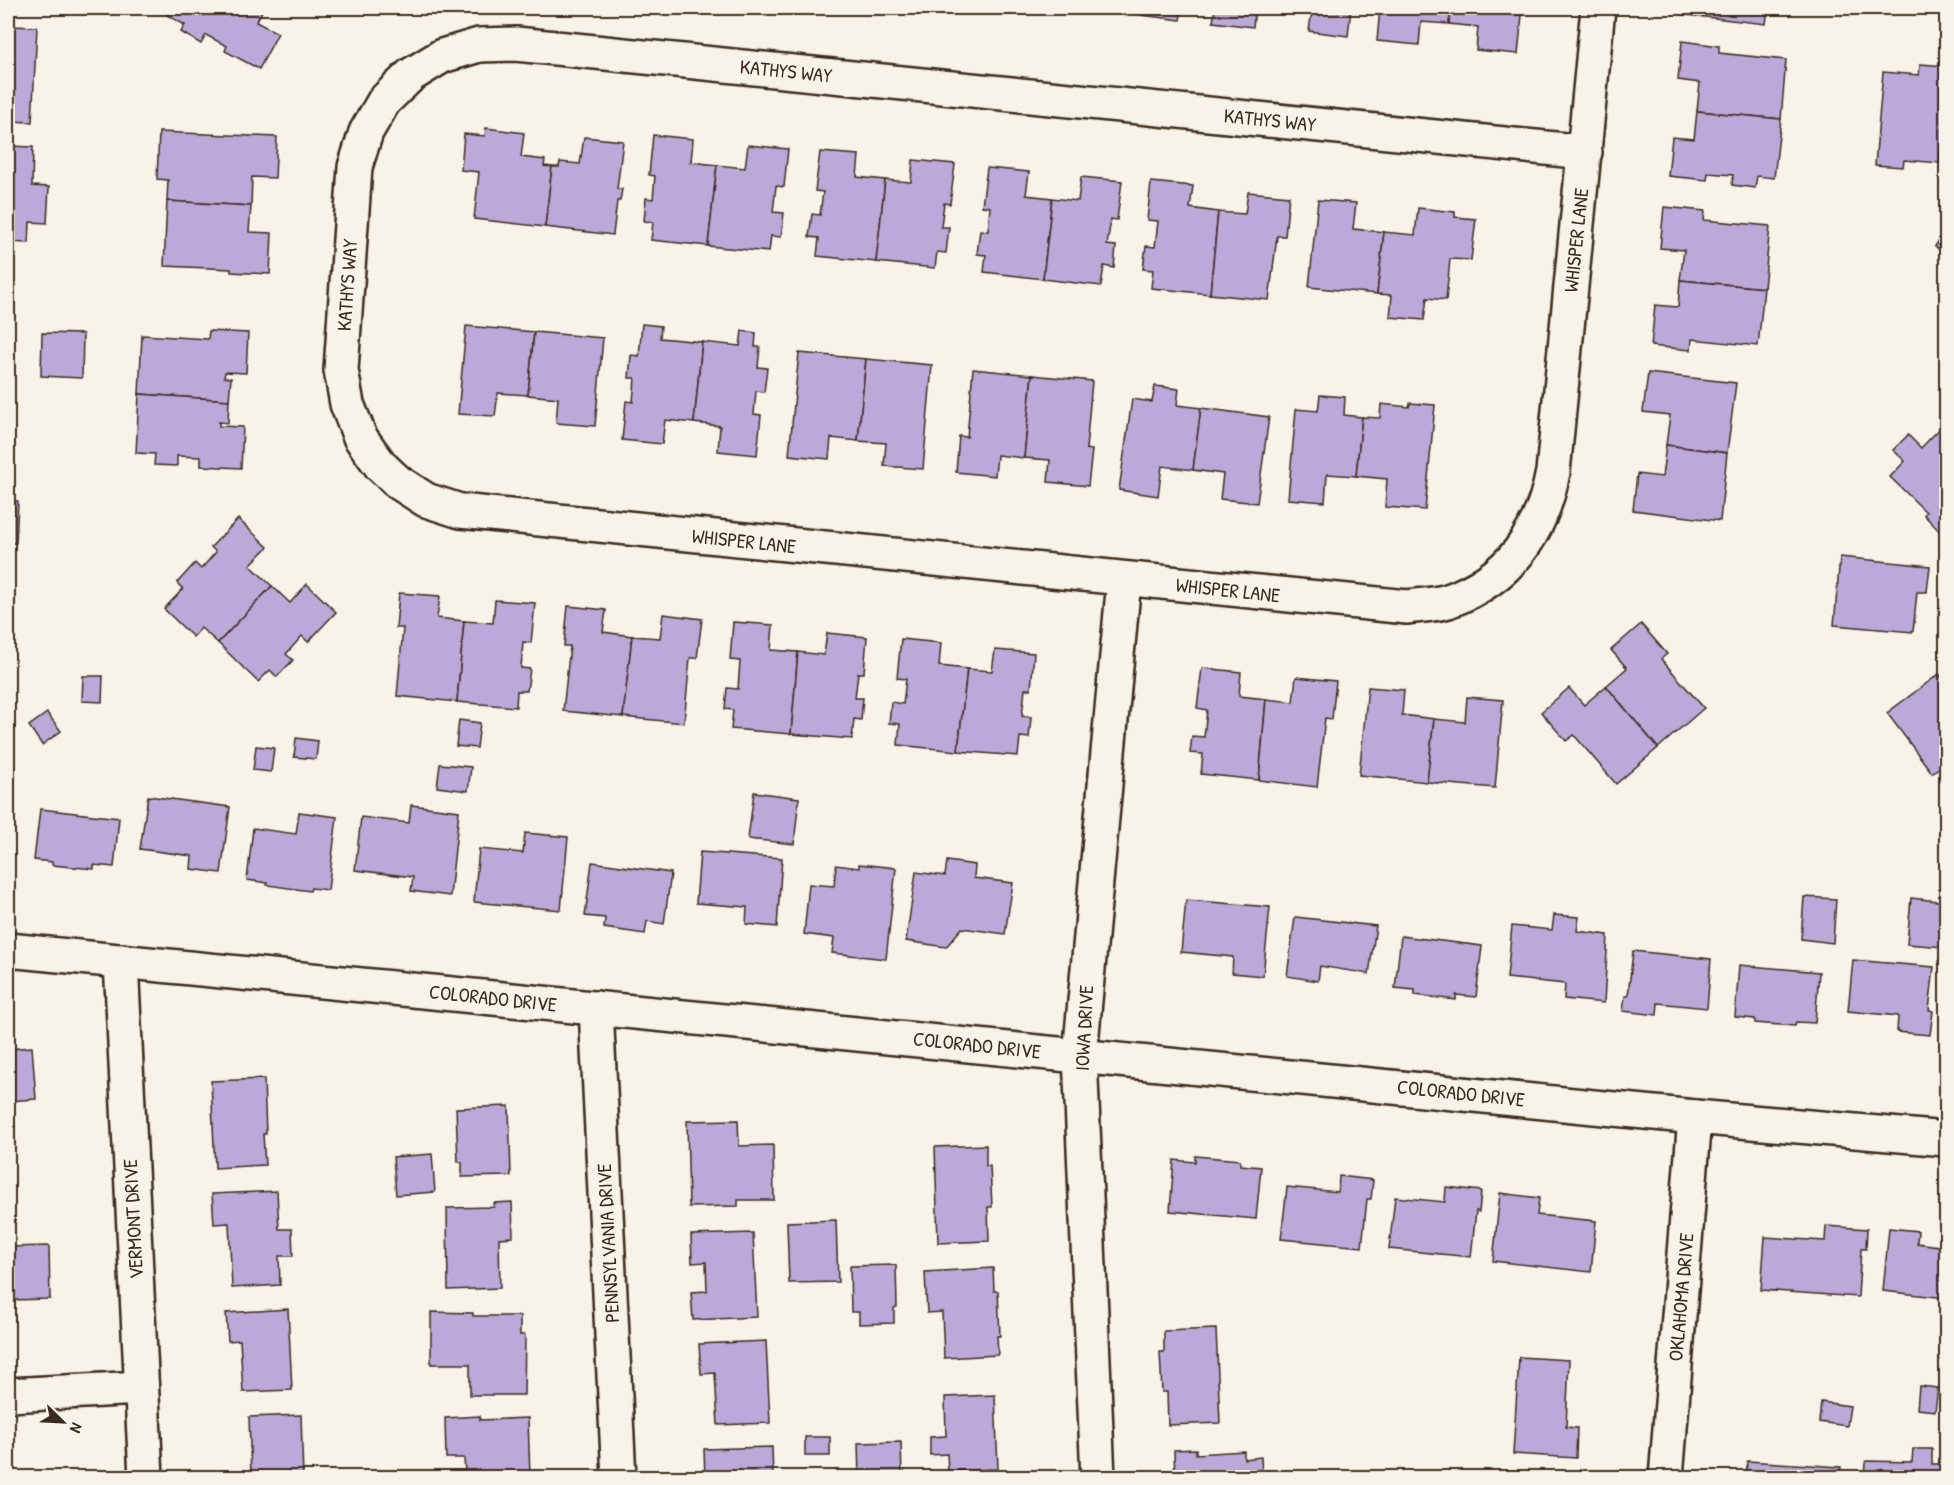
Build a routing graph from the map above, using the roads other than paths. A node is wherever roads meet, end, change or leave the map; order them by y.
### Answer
1 (1598, 8) edge
2 (1585, 152) junction
3 (381, 466) joint
4 (1124, 580) junction
5 (8, 950) edge
6 (122, 961) junction
7 (596, 1008) junction
8 (1080, 1055) junction
9 (1695, 1117) junction
10 (1947, 1139) edge
11 (141, 1388) junction
12 (8, 1395) edge
13 (146, 1478) edge
14 (619, 1478) edge
15 (1098, 1478) edge
16 (1666, 1478) edge

1 - 2 street, WHISPER LANE
2 - 3 street, KATHYS WAY
2 - 4 street, WHISPER LANE
3 - 4 street, WHISPER LANE
4 - 8 street, IOWA DRIVE
5 - 6 street, COLORADO DRIVE
6 - 7 street, COLORADO DRIVE
6 - 11 street, VERMONT DRIVE
7 - 8 street, COLORADO DRIVE
7 - 14 street, PENNSYLVANIA DRIVE
8 - 9 street, COLORADO DRIVE
8 - 15 street, IOWA DRIVE
9 - 10 street, COLORADO DRIVE
9 - 16 street, OKLAHOMA DRIVE
11 - 12 street
11 - 13 street, VERMONT DRIVE

